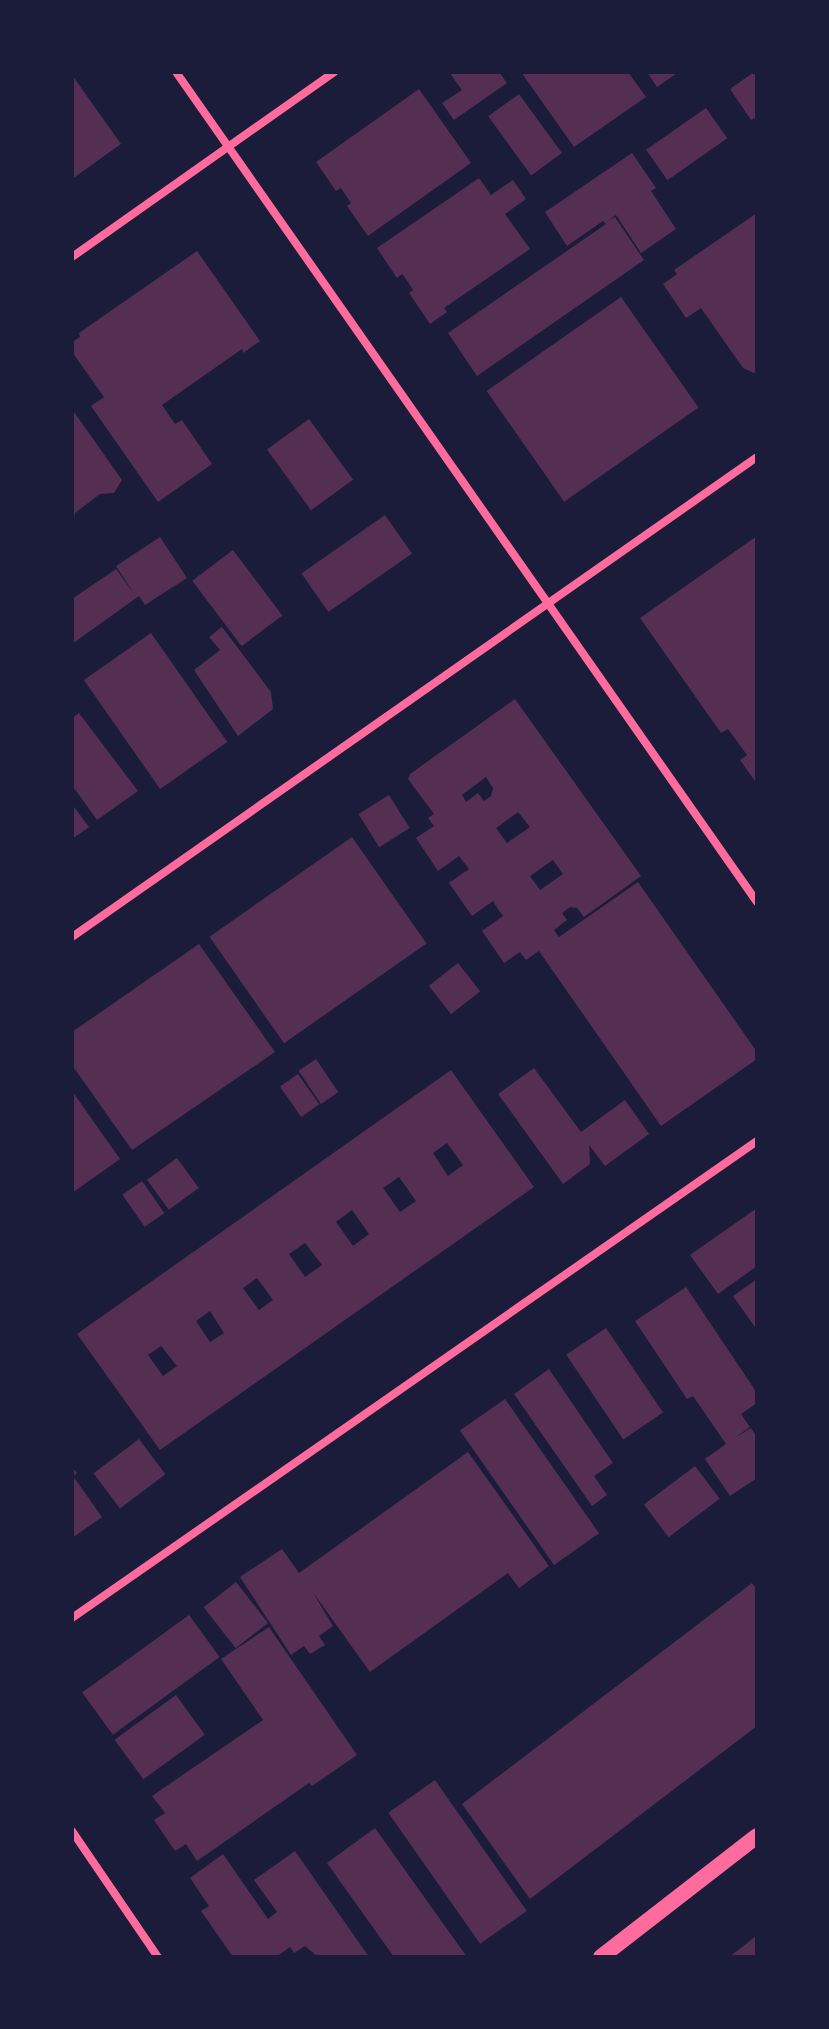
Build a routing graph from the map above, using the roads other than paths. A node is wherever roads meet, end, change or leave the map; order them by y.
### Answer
1 (176, 72) edge
2 (334, 72) edge
3 (229, 147) junction
4 (72, 257) edge
5 (757, 457) edge
6 (548, 604) junction
7 (757, 902) edge
8 (72, 937) edge
9 (757, 1141) edge
10 (72, 1618) edge
11 (72, 1831) edge
12 (757, 1836) edge
13 (158, 1957) edge
14 (601, 1957) edge

1 - 3 street
2 - 3 street
3 - 4 street
3 - 6 street
5 - 6 street
6 - 7 street
6 - 8 street
9 - 10 street
11 - 13 street
12 - 14 main road

